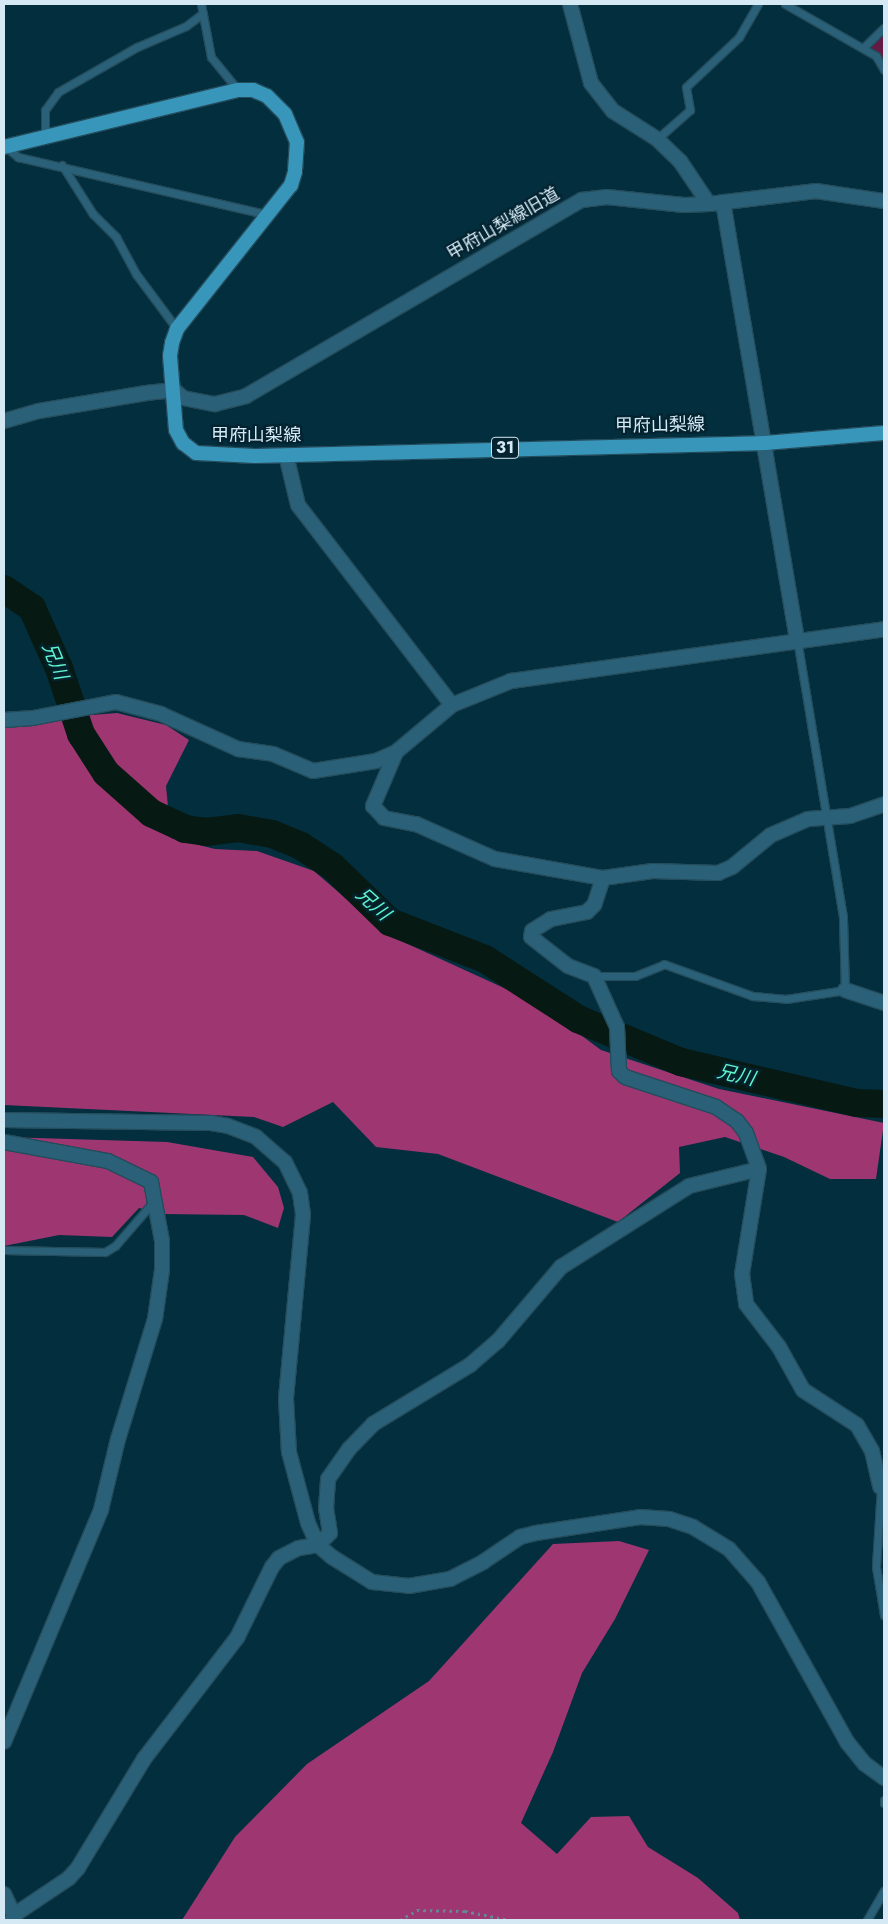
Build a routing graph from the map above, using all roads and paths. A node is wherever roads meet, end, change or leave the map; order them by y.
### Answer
1 (201, 4) edge
2 (570, 4) edge
3 (758, 4) edge
4 (785, 4) edge
5 (203, 13) junction
6 (884, 28) edge
7 (863, 48) junction
8 (884, 70) edge
9 (238, 90) junction
10 (46, 138) junction
11 (657, 139) junction
12 (5, 147) edge
13 (62, 165) junction
14 (884, 201) edge
15 (723, 202) junction
16 (709, 204) junction
17 (270, 215) junction
18 (178, 329) junction
19 (174, 390) junction
20 (4, 421) edge
21 (884, 433) edge
22 (765, 443) junction
23 (286, 455) junction
24 (884, 629) edge
25 (797, 640) junction
26 (452, 704) junction
27 (4, 720) edge
28 (396, 752) junction
29 (884, 804) edge
30 (825, 816) junction
31 (603, 878) junction
32 (594, 976) junction
33 (845, 990) junction
34 (884, 1003) edge
35 (4, 1120) edge
36 (4, 1142) edge
37 (759, 1169) junction
38 (156, 1199) junction
39 (4, 1250) edge
40 (882, 1487) edge
41 (318, 1545) junction
42 (884, 1615) edge
43 (4, 1742) edge
44 (884, 1778) edge
45 (884, 1891) edge
46 (4, 1894) edge
47 (11, 1918) edge
48 (400, 1920) edge
49 (509, 1920) edge
50 (867, 1920) edge

1 - 5 lane
2 - 11 street
3 - 11 lane
4 - 7 lane
5 - 9 lane
5 - 10 lane
6 - 7 lane
7 - 8 lane
9 - 10 main road, 甲府山梨線 / 31
9 - 17 main road, 甲府山梨線 / 31
10 - 12 main road, 甲府山梨線 / 31
11 - 16 street
12 - 13 lane
13 - 17 lane
13 - 18 lane
14 - 15 street, 甲府山梨線旧道
15 - 16 street, 甲府山梨線旧道
15 - 22 street
16 - 19 street, 甲府山梨線旧道
17 - 18 main road, 甲府山梨線 / 31
18 - 19 main road, 甲府山梨線 / 31
19 - 20 street
19 - 23 main road, 甲府山梨線 / 31
21 - 22 main road, 甲府山梨線 / 31
22 - 23 main road, 甲府山梨線 / 31
22 - 25 street
23 - 26 street
24 - 25 street
25 - 26 street
25 - 30 lane
26 - 28 street
27 - 28 street
28 - 31 street
29 - 30 street
30 - 31 street
30 - 33 lane
31 - 32 street
32 - 33 lane
32 - 37 street
33 - 34 street
35 - 41 street
36 - 38 street
37 - 40 street
37 - 41 street
38 - 39 lane
38 - 43 street
40 - 42 lane
41 - 44 street
41 - 47 street
45 - 50 lane
46 - 47 street
48 - 49 path

